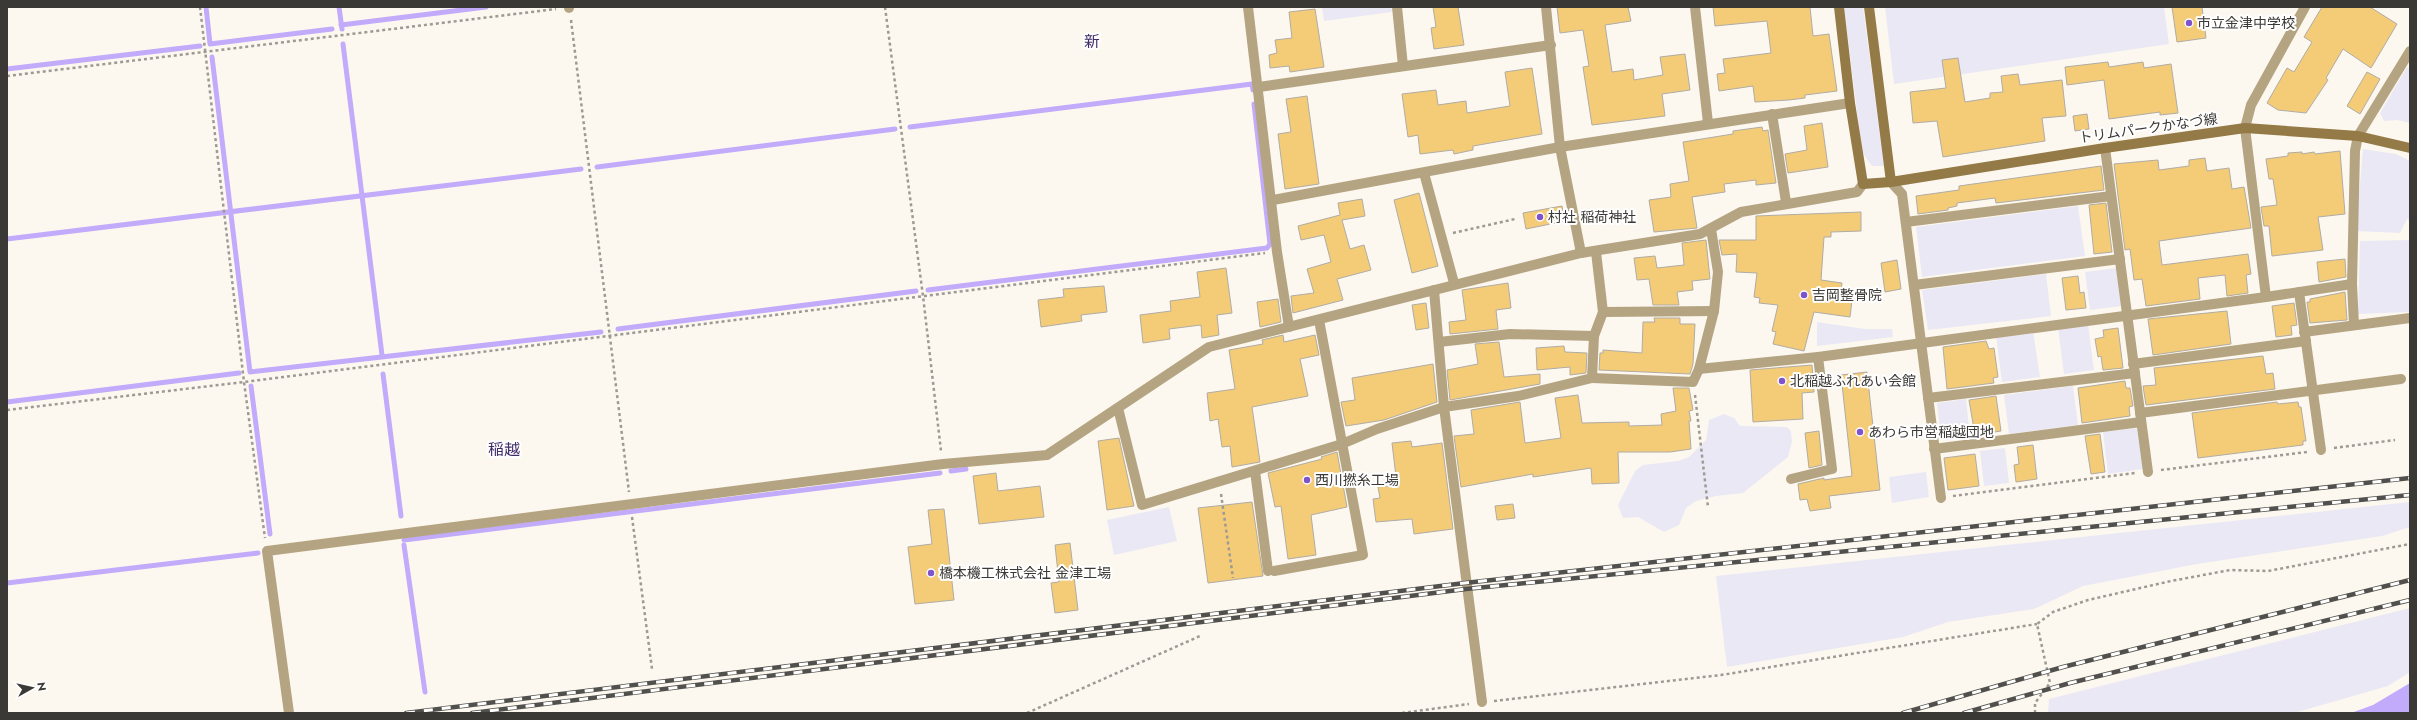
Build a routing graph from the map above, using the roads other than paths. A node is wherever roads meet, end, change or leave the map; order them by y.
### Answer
1 (1248, 7) edge
2 (1397, 7) edge
3 (1546, 7) edge
4 (1695, 7) edge
5 (1839, 7) edge
6 (1869, 7) edge
7 (2305, 7) edge
8 (1551, 45) junction
9 (2410, 51) edge
10 (1403, 66) junction
11 (1259, 88) junction
12 (1850, 104) junction
13 (1772, 114) junction
14 (1708, 123) junction
15 (2246, 128) junction
16 (2358, 136) junction
17 (1560, 147) junction
18 (2105, 148) junction
19 (2410, 148) edge
20 (1424, 173) junction
21 (1891, 182) junction
22 (1863, 184) junction
23 (2111, 196) junction
24 (1273, 200) junction
25 (1786, 202) junction
26 (1906, 222) junction
27 (1711, 229) junction
28 (1596, 252) junction
29 (1581, 253) junction
30 (2120, 260) junction
31 (1454, 284) junction
32 (2352, 284) junction
33 (1914, 285) junction
34 (1434, 290) junction
35 (2299, 292) junction
36 (2266, 297) junction
37 (1714, 311) junction
38 (1603, 312) junction
39 (2127, 315) junction
40 (2410, 318) edge
41 (1319, 320) junction
42 (2354, 325) junction
43 (1289, 327) junction
44 (1594, 336) junction
45 (2305, 336) junction
46 (1439, 342) junction
47 (1921, 342) junction
48 (1818, 357) junction
49 (1699, 369) junction
50 (2134, 369) junction
51 (1592, 378) junction
52 (2401, 379) dead end
53 (2313, 390) junction
54 (1928, 398) junction
55 (1444, 407) junction
56 (1118, 408) junction
57 (2141, 418) junction
58 (1342, 444) junction
59 (1934, 449) junction
60 (2321, 450) road end
61 (1255, 471) junction
62 (2148, 472) road end
63 (1791, 479) dead end
64 (1941, 498) road end
65 (1482, 702) road end
66 (289, 713) edge

1 - 11 street
2 - 10 street
3 - 8 street
4 - 14 street
5 - 12 main road
6 - 21 main road
7 - 15 street
8 - 10 street
8 - 17 street
9 - 16 street
10 - 11 street
11 - 24 street
12 - 13 street
12 - 22 main road
13 - 14 street
13 - 25 street
14 - 17 street
15 - 16 main road, トリムパークかなづ線
15 - 18 main road, トリムパークかなづ線
15 - 36 street
16 - 19 main road, トリムパークかなづ線
16 - 32 street
17 - 20 street
17 - 29 street
18 - 21 main road, トリムパークかなづ線
18 - 23 street
20 - 24 street
20 - 31 street
21 - 22 main road, トリムパークかなづ線
21 - 26 street
22 - 25 street
23 - 26 street
23 - 30 street
24 - 43 street
25 - 27 street
26 - 33 street
27 - 28 street
27 - 37 street
28 - 29 street
28 - 38 street
29 - 31 street
30 - 33 street
30 - 39 street
31 - 34 street
32 - 35 street
32 - 42 street
33 - 47 street
34 - 41 street
34 - 46 street
35 - 36 street
35 - 45 street
36 - 39 street
37 - 38 street
37 - 49 street
38 - 44 street
39 - 47 street
39 - 50 street
40 - 42 street
41 - 43 street
41 - 58 street
42 - 45 street
43 - 56 street
44 - 46 street
44 - 51 street
45 - 50 street
45 - 53 street
46 - 55 street
47 - 48 street
47 - 54 street
48 - 49 street
48 - 63 street
49 - 51 street
50 - 54 street
50 - 57 street
51 - 55 street
52 - 53 street
53 - 57 street
53 - 60 street
54 - 59 street
55 - 58 street
55 - 65 street
56 - 61 street
56 - 66 street
57 - 59 street
57 - 62 street
58 - 61 street
58 - 61 street
59 - 64 street

